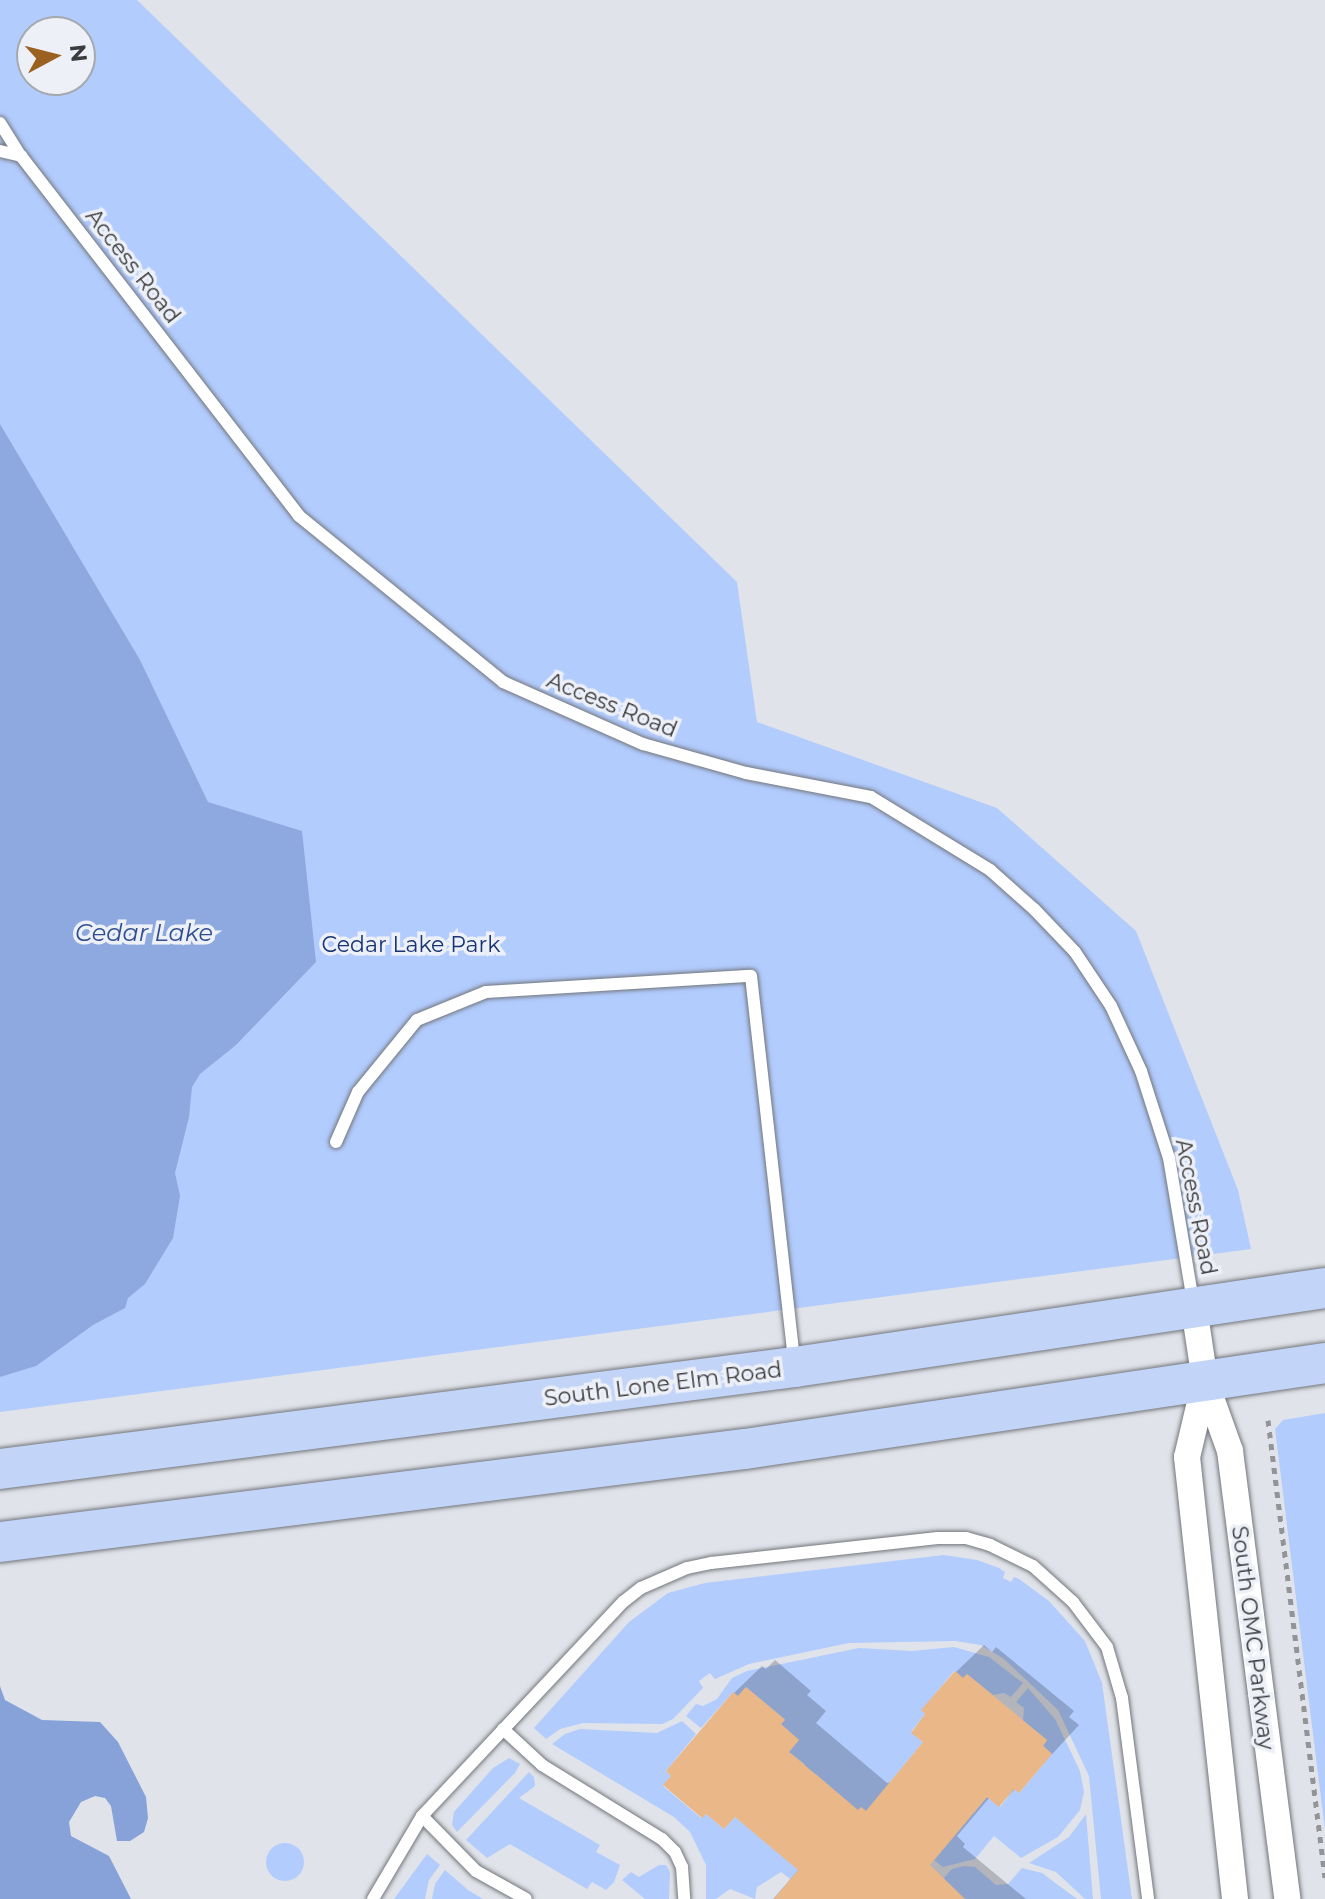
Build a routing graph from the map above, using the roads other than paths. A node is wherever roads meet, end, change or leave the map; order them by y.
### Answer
1 (0, 123) edge
2 (0, 151) edge
3 (21, 156) junction
4 (336, 1142) dead end
5 (1325, 1288) edge
6 (1194, 1308) junction
7 (1325, 1363) edge
8 (795, 1367) junction
9 (1205, 1381) junction
10 (0, 1469) edge
11 (0, 1542) edge
12 (503, 1729) junction
13 (422, 1816) junction
14 (373, 1899) edge
15 (526, 1899) edge
16 (684, 1899) edge
17 (1148, 1899) edge
18 (1235, 1899) edge
19 (1287, 1899) edge

1 - 3 lane, Access Road
2 - 3 lane
3 - 6 lane, Access Road
4 - 8 lane
5 - 6 main road, South Lone Elm Road
6 - 8 main road, South Lone Elm Road
6 - 9 street, South OMC Parkway
7 - 9 main road
8 - 10 main road, South Lone Elm Road
9 - 11 main road
9 - 18 street, South OMC Parkway
9 - 19 street, South OMC Parkway
12 - 13 lane
12 - 16 lane
12 - 17 lane
13 - 14 lane
13 - 15 lane

